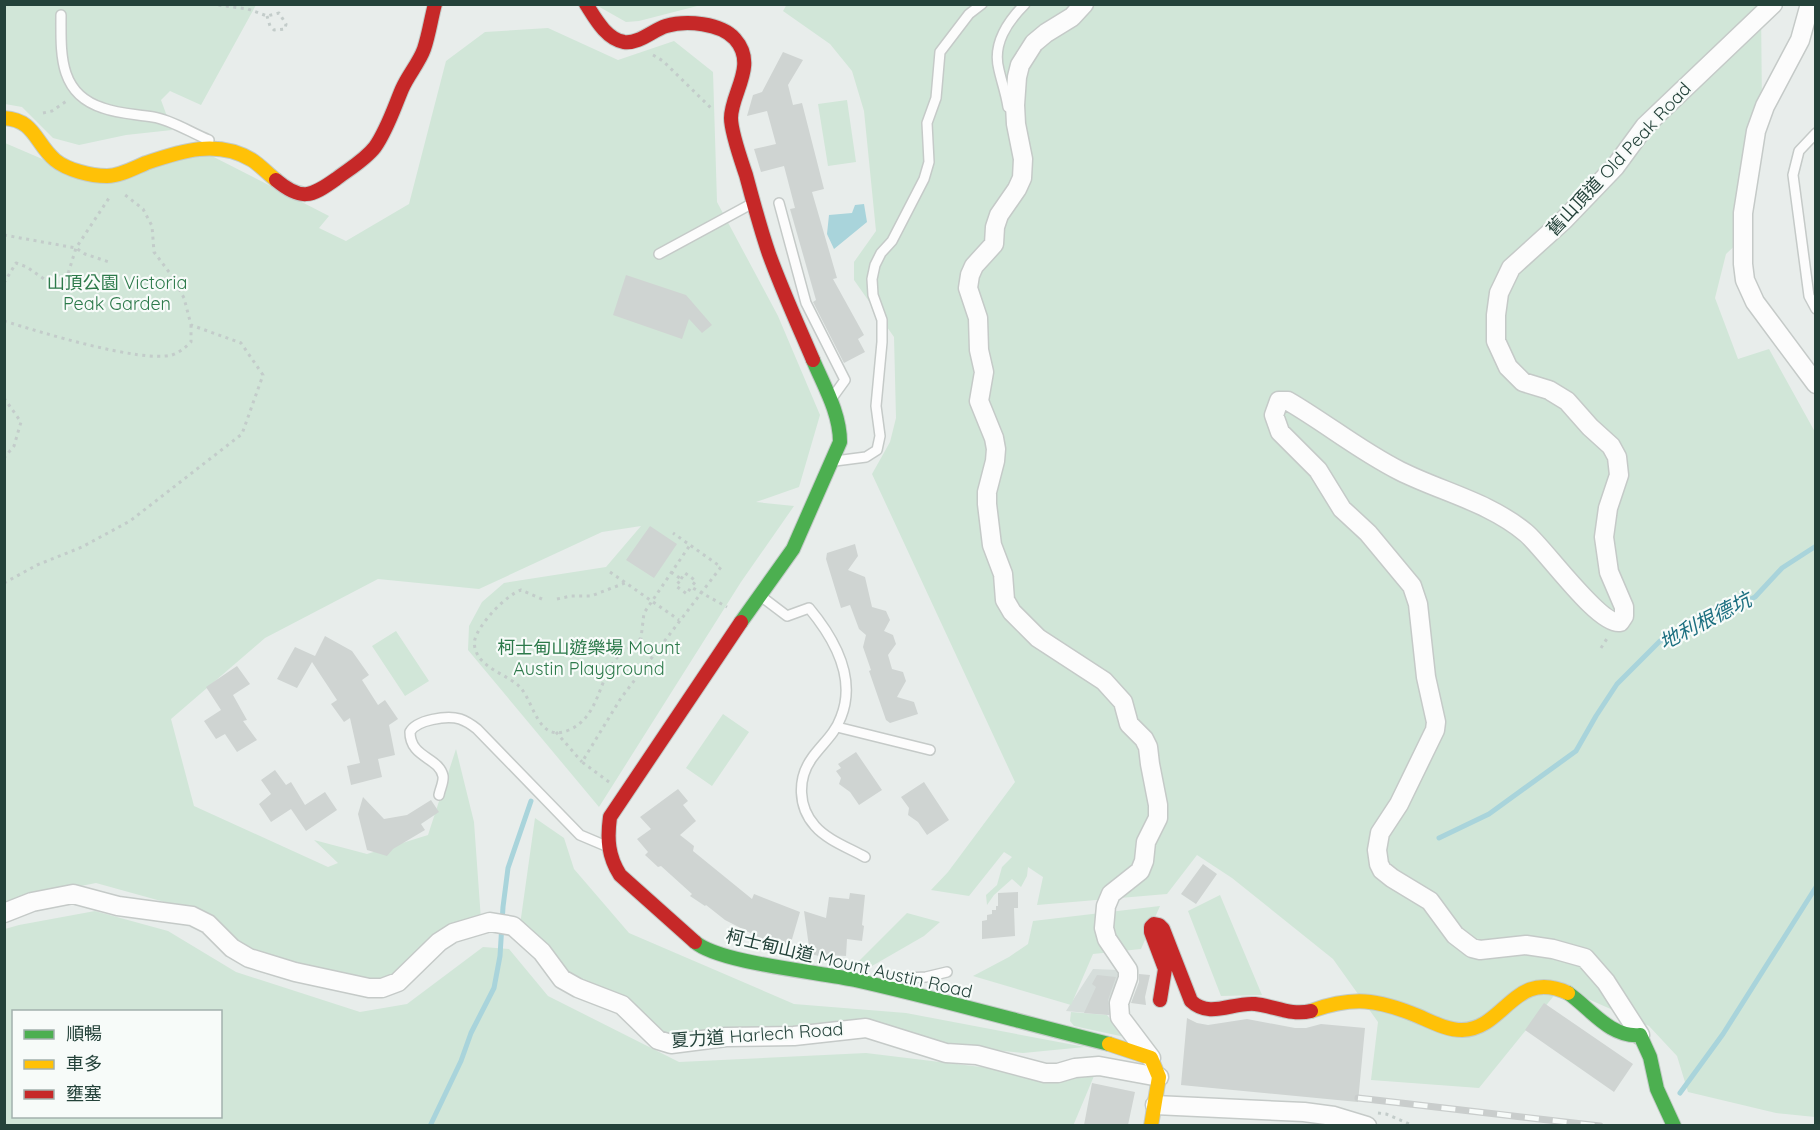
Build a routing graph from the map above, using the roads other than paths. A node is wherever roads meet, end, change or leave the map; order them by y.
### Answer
1 (435, 4) edge
2 (586, 4) edge
3 (981, 4) edge
4 (1025, 4) edge
5 (1084, 4) edge
6 (1773, 4) edge
7 (1810, 4) edge
8 (61, 15) dead end
9 (11, 119) edge
10 (1016, 124) junction
11 (1815, 133) edge
12 (233, 151) junction
13 (755, 201) junction
14 (779, 203) dead end
15 (659, 254) dead end
16 (1815, 309) edge
17 (1815, 384) edge
18 (830, 401) junction
19 (832, 461) junction
20 (760, 595) junction
21 (837, 727) junction
22 (930, 750) dead end
23 (439, 795) dead end
24 (608, 847) junction
25 (865, 857) dead end
26 (4, 913) edge
27 (947, 972) dead end
28 (854, 980) junction
29 (1160, 1000) dead end
30 (1640, 1035) junction
31 (1151, 1058) junction
32 (1159, 1077) junction
33 (1155, 1105) junction
34 (1151, 1125) edge
35 (1367, 1125) edge
36 (1674, 1125) edge

1 - 12 street
2 - 13 street, 柯士甸山道 Mount Austin Road
3 - 19 lane
4 - 10 lane
5 - 10 street
6 - 30 street, 舊山頂道 Old Peak Road
7 - 17 street
8 - 12 lane
9 - 12 street
10 - 31 street
11 - 16 lane
13 - 15 lane
13 - 18 street, 柯士甸山道 Mount Austin Road
14 - 18 lane
18 - 19 street, 柯士甸山道 Mount Austin Road
19 - 20 street, 柯士甸山道 Mount Austin Road
20 - 21 lane
20 - 24 street, 柯士甸山道 Mount Austin Road
21 - 22 lane
21 - 25 lane
23 - 24 lane
24 - 28 street, 柯士甸山道 Mount Austin Road
26 - 32 street, 夏力道 Harlech Road
27 - 28 lane
28 - 31 street, 柯士甸山道 Mount Austin Road
29 - 30 street
30 - 36 street
31 - 32 street
32 - 33 street
33 - 34 street
33 - 35 street

